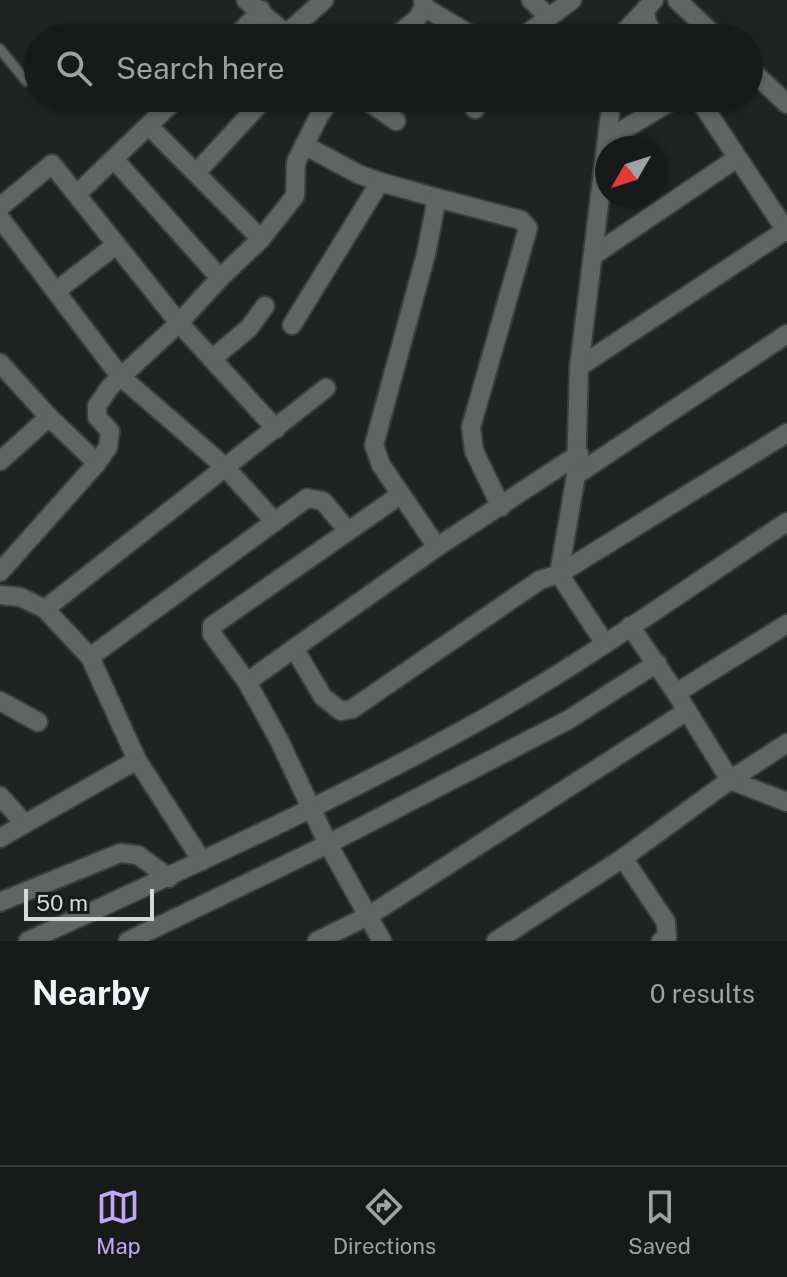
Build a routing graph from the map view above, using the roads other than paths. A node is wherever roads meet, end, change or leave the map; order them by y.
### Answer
1 (324, 0) edge
2 (531, 0) edge
3 (572, 0) edge
4 (677, 0) edge
5 (424, 4) edge
6 (651, 4) edge
7 (254, 5) edge
8 (549, 17) junction
9 (243, 24) edge
10 (275, 24) edge
11 (301, 24) edge
12 (411, 24) edge
13 (455, 24) edge
14 (540, 24) edge
15 (632, 24) edge
16 (648, 24) edge
17 (702, 24) edge
18 (0, 49) edge
19 (24, 79) edge
20 (763, 81) edge
21 (787, 104) edge
22 (164, 112) edge
23 (252, 112) edge
24 (322, 112) edge
25 (383, 112) edge
26 (611, 112) edge
27 (653, 112) edge
28 (707, 112) edge
29 (396, 121) dead end
30 (150, 127) junction
31 (608, 136) edge
32 (613, 136) edge
33 (304, 145) junction
34 (737, 158) junction
35 (114, 159) junction
36 (196, 173) junction
37 (380, 182) junction
38 (77, 194) junction
39 (437, 198) junction
40 (0, 207) edge
41 (600, 208) edge
42 (0, 218) edge
43 (786, 231) edge
44 (261, 239) junction
45 (116, 245) junction
46 (594, 255) junction
47 (220, 278) junction
48 (56, 291) junction
49 (265, 306) dead end
50 (179, 323) junction
51 (292, 325) dead end
52 (787, 334) edge
53 (212, 359) junction
54 (579, 367) junction
55 (3, 373) edge
56 (120, 376) junction
57 (326, 388) dead end
58 (49, 417) junction
59 (276, 429) junction
60 (787, 433) edge
61 (579, 454) junction
62 (0, 461) edge
63 (97, 463) junction
64 (224, 466) junction
65 (576, 475) junction
66 (400, 495) junction
67 (501, 507) junction
68 (275, 522) junction
69 (787, 522) edge
70 (348, 531) junction
71 (437, 547) junction
72 (0, 572) edge
73 (559, 574) junction
74 (0, 595) edge
75 (45, 609) junction
76 (787, 624) edge
77 (630, 626) junction
78 (604, 642) junction
79 (294, 648) junction
80 (90, 657) junction
81 (657, 663) junction
82 (247, 682) junction
83 (676, 693) junction
84 (0, 701) edge
85 (687, 711) junction
86 (38, 722) dead end
87 (787, 743) edge
88 (137, 760) junction
89 (730, 780) junction
90 (0, 796) edge
91 (787, 802) edge
92 (311, 810) junction
93 (25, 824) junction
94 (0, 838) edge
95 (328, 844) junction
96 (623, 858) junction
97 (202, 861) junction
98 (169, 878) junction
99 (0, 902) edge
100 (370, 915) junction
101 (28, 941) edge
102 (128, 941) edge
103 (317, 941) edge
104 (382, 941) edge
105 (496, 941) edge
106 (661, 941) edge

1 - 11 street
2 - 8 street
3 - 8 street
4 - 17 street
5 - 12 street
5 - 13 street
6 - 15 street
6 - 16 street
7 - 9 street
7 - 10 street
8 - 14 street
18 - 19 lane
20 - 21 street
22 - 30 street
23 - 36 street
24 - 33 street
25 - 29 street
26 - 31 street
27 - 32 street
28 - 34 street
30 - 35 street
30 - 36 street
33 - 37 street
33 - 44 street
34 - 43 street
34 - 46 street
35 - 38 street
35 - 47 street
36 - 44 street
37 - 39 street
37 - 51 street
38 - 40 street
38 - 45 street
39 - 66 street
39 - 67 street
41 - 46 street
42 - 48 street
43 - 54 street
44 - 47 street
45 - 48 street
45 - 50 street
46 - 54 street
47 - 50 street
48 - 56 street
49 - 53 street
50 - 53 street
50 - 56 street
52 - 65 street
53 - 59 street
54 - 61 street
55 - 58 street
56 - 63 street
56 - 64 street
57 - 59 street
58 - 62 street
58 - 63 street
59 - 64 street
60 - 73 street
61 - 65 street
61 - 67 street
63 - 72 street
64 - 68 street
64 - 75 street
65 - 73 street
66 - 70 street
66 - 71 street
67 - 71 street
68 - 70 street
68 - 80 street
69 - 77 street
70 - 82 street
71 - 79 street
73 - 78 street
73 - 79 street
74 - 75 street
75 - 80 street
76 - 83 street
77 - 78 street
77 - 81 street
78 - 92 street
79 - 82 street
80 - 88 street
81 - 83 street
81 - 95 street
82 - 92 street
83 - 85 street
84 - 86 street
85 - 89 street
85 - 100 street
87 - 89 street
88 - 93 street
88 - 97 street
89 - 91 street
89 - 96 street
90 - 93 street
92 - 95 street
92 - 97 street
93 - 94 street
95 - 100 street
95 - 102 street
96 - 105 street
96 - 106 street
97 - 98 street
98 - 99 street
98 - 101 street
100 - 103 street
100 - 104 street

